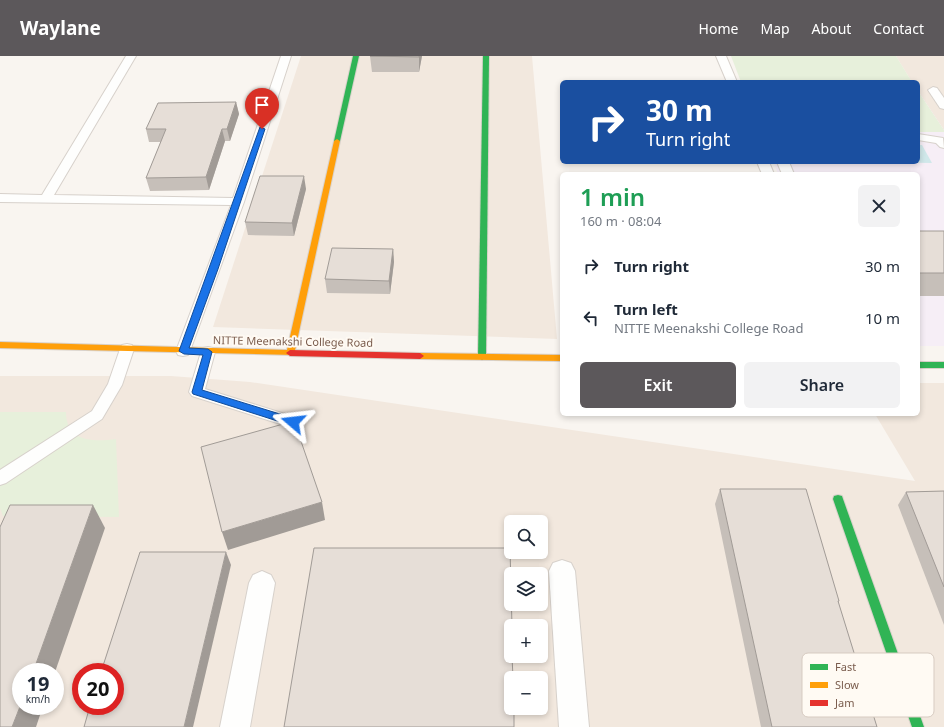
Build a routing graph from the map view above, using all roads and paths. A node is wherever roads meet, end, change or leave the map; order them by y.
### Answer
1 (131, 56) edge
2 (286, 56) edge
3 (356, 56) edge
4 (486, 56) edge
5 (721, 56) edge
6 (731, 80) edge
7 (933, 90) dead end
8 (944, 106) edge
9 (920, 137) edge
10 (944, 145) edge
11 (0, 198) edge
12 (46, 199) junction
13 (238, 202) junction
14 (0, 345) edge
15 (127, 349) junction
16 (184, 351) junction
17 (208, 352) junction
18 (291, 353) junction
19 (482, 357) junction
20 (560, 358) edge
21 (920, 365) edge
22 (944, 365) edge
23 (293, 422) edge
24 (0, 478) edge
25 (838, 499) dead end
26 (562, 571) dead end
27 (262, 583) dead end
28 (892, 653) edge
29 (914, 717) edge
30 (235, 727) edge
31 (574, 727) edge
32 (918, 727) edge

1 - 12 lane
2 - 13 lane
3 - 18 street
4 - 19 street
5 - 6 lane
7 - 8 lane
9 - 10 lane
11 - 12 lane
12 - 13 lane
13 - 16 lane
14 - 15 street, NITTE Meenakshi College Road
15 - 16 street, NITTE Meenakshi College Road
15 - 24 lane
16 - 17 street, NITTE Meenakshi College Road
17 - 18 street, NITTE Meenakshi College Road
17 - 23 lane
18 - 19 street, NITTE Meenakshi College Road
19 - 20 street, NITTE Meenakshi College Road
21 - 22 street
25 - 28 street
26 - 31 street
27 - 30 street
29 - 32 street

